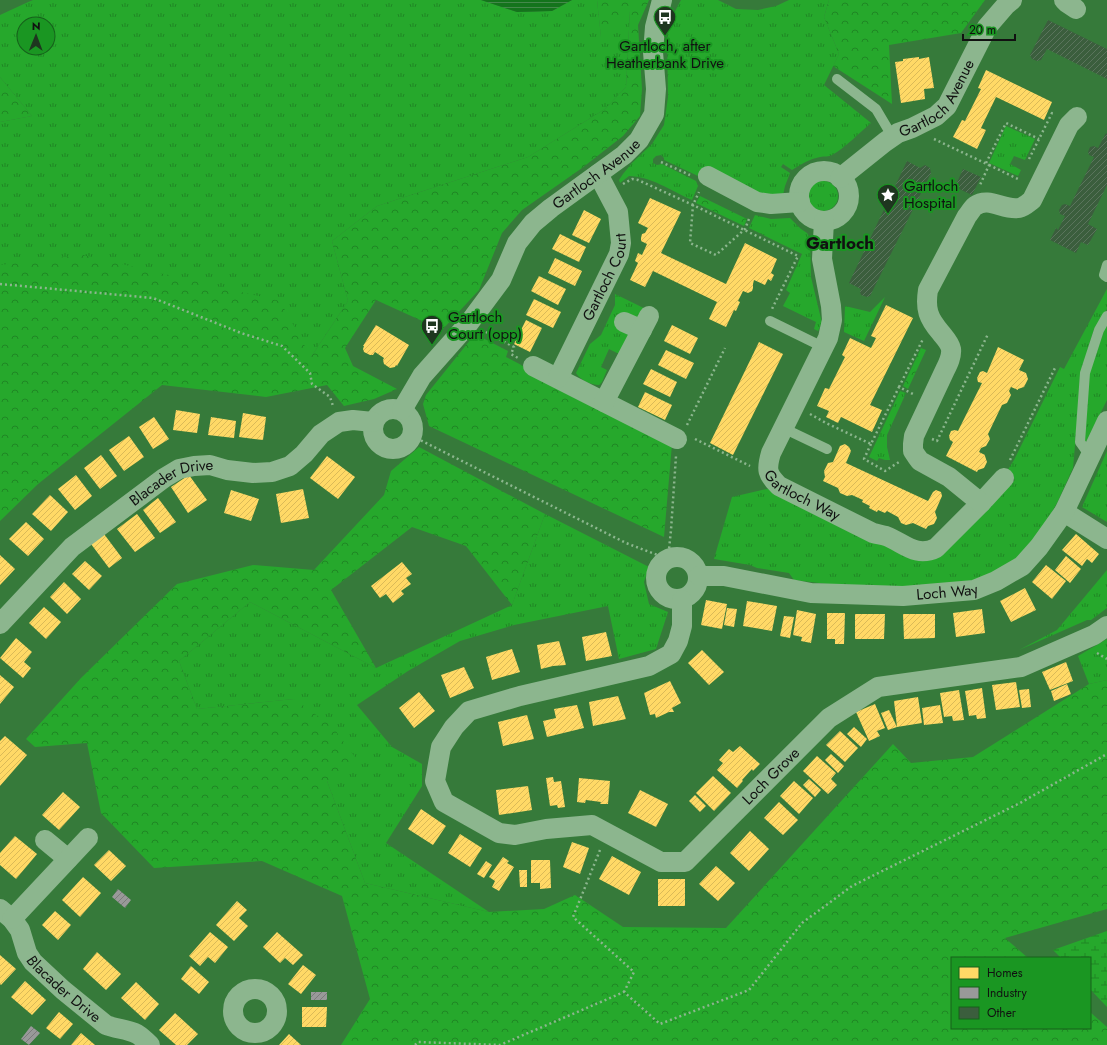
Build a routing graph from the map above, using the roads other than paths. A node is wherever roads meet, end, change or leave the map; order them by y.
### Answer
1 (662, 0) edge
2 (1012, 0) edge
3 (837, 79) dead end
4 (1076, 117) dead end
5 (892, 136) junction
6 (598, 174) junction
7 (840, 178) junction
8 (705, 180) road end
9 (800, 202) junction
10 (824, 221) junction
11 (1107, 265) edge
12 (1107, 277) edge
13 (1107, 316) edge
14 (770, 321) road end
15 (624, 322) dead end
16 (823, 347) junction
17 (533, 366) dead end
18 (558, 378) junction
19 (604, 402) junction
20 (402, 410) junction
21 (1107, 421) edge
22 (374, 422) junction
23 (783, 428) junction
24 (680, 436) road end
25 (827, 449) dead end
26 (1090, 456) junction
27 (1004, 478) road end
28 (981, 503) junction
29 (1064, 512) junction
30 (1107, 539) edge
31 (699, 576) junction
32 (682, 600) junction
33 (0, 624) edge
34 (1107, 626) edge
35 (88, 838) dead end
36 (46, 840) dead end
37 (68, 859) junction
38 (6, 914) edge
39 (150, 1045) edge

1 - 6 street, Gartloch Avenue
2 - 5 street, Gartloch Avenue
3 - 5 lane
4 - 28 street
5 - 7 street, Gartloch Avenue
6 - 18 street, Gartloch Court
6 - 20 street, Gartloch Avenue
7 - 9 street
7 - 10 street
8 - 9 street
9 - 10 street
10 - 16 street, Gartloch Way
11 - 12 lane
13 - 26 lane
14 - 16 lane
15 - 19 street
16 - 23 street, Gartloch Way
17 - 18 street
18 - 19 street
19 - 24 street
20 - 22 street
20 - 22 street
21 - 26 street, Loch Way
22 - 33 street, Blacader Drive
23 - 25 lane
23 - 28 street, Gartloch Way
26 - 29 street, Loch Way
27 - 28 street, Gartloch Way
29 - 30 street
29 - 31 street, Loch Way
31 - 32 street
31 - 32 street
32 - 34 street, Loch Grove
35 - 37 street
36 - 37 street
37 - 38 street
38 - 39 street, Blacader Drive

